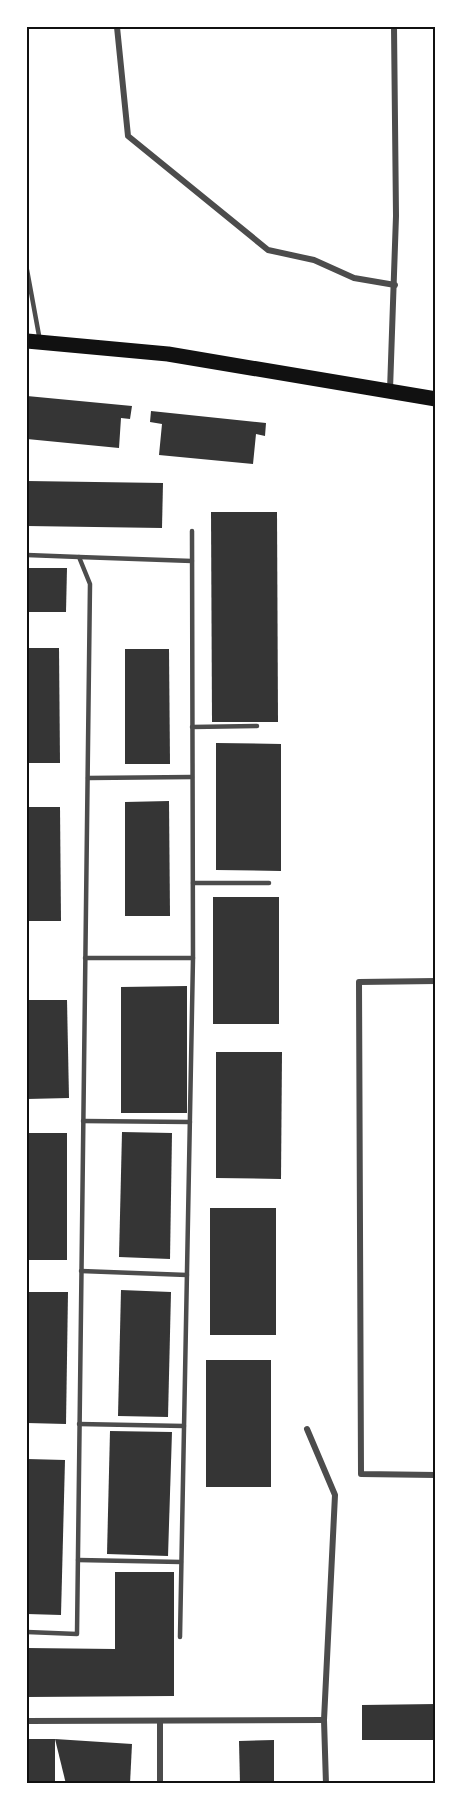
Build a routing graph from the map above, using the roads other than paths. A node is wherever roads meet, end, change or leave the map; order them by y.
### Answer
1 (117, 27) edge
2 (394, 27) edge
3 (27, 270) edge
4 (395, 285) junction
5 (34, 341) edge
6 (390, 390) junction
7 (436, 399) edge
8 (192, 531) dead end
9 (27, 555) edge
10 (79, 557) junction
11 (192, 561) junction
12 (257, 726) dead end
13 (192, 727) junction
14 (192, 777) junction
15 (88, 778) junction
16 (193, 883) junction
17 (269, 883) dead end
18 (86, 958) junction
19 (193, 958) junction
20 (436, 981) edge
21 (83, 1121) junction
22 (190, 1122) junction
23 (81, 1271) junction
24 (187, 1275) junction
25 (79, 1424) junction
26 (184, 1426) junction
27 (307, 1429) dead end
28 (436, 1474) edge
29 (78, 1560) junction
30 (181, 1562) junction
31 (27, 1632) edge
32 (180, 1637) dead end
33 (160, 1720) junction
34 (324, 1720) junction
35 (27, 1721) edge
36 (160, 1784) edge
37 (326, 1784) edge

1 - 4 street
2 - 4 street
3 - 5 lane
4 - 6 street
5 - 6 main road
6 - 7 main road
8 - 11 lane
9 - 10 lane
10 - 11 lane
10 - 15 lane
11 - 13 lane
12 - 13 lane
13 - 14 lane
14 - 15 lane
14 - 16 lane
15 - 18 lane
16 - 17 lane
16 - 19 lane
18 - 19 lane
18 - 21 lane
19 - 22 lane
20 - 28 street
21 - 22 lane
21 - 23 lane
22 - 24 lane
23 - 24 lane
23 - 25 lane
24 - 26 lane
25 - 26 lane
25 - 29 lane
26 - 30 lane
27 - 34 street
29 - 30 lane
29 - 31 lane
30 - 32 lane
33 - 34 street
33 - 35 street
33 - 36 street
34 - 37 street

